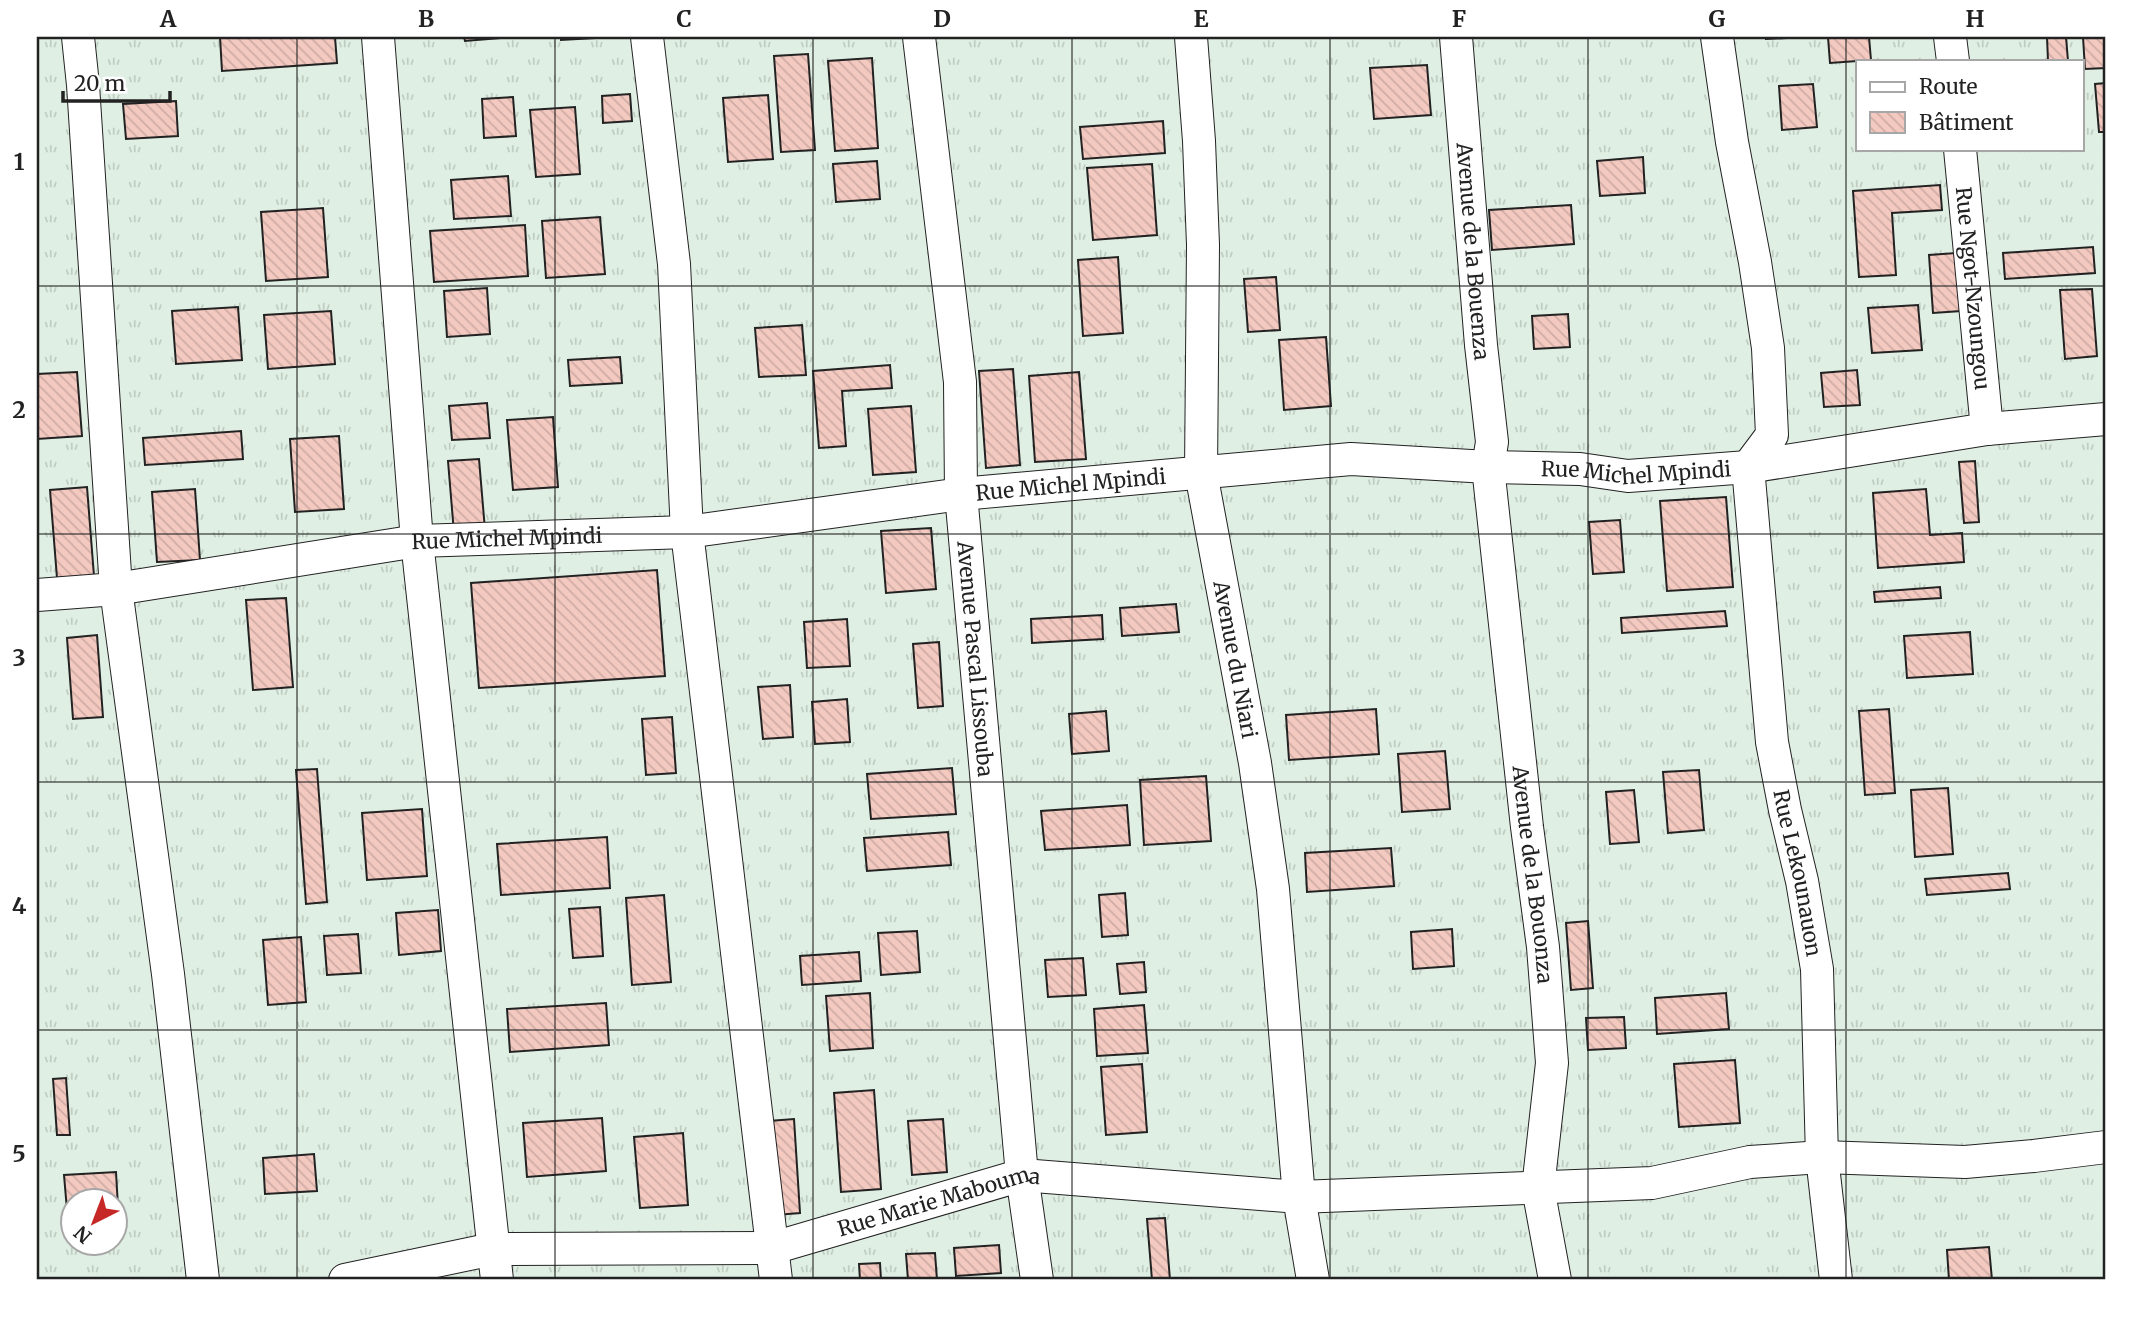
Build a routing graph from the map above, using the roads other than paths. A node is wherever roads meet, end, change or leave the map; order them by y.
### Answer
1 (78, 37) edge
2 (378, 37) edge
3 (647, 37) edge
4 (919, 37) edge
5 (1191, 37) edge
6 (1456, 37) edge
7 (1717, 37) edge
8 (1950, 37) edge
9 (1952, 60) edge
10 (1960, 150) edge
11 (2106, 419) edge
12 (1987, 429) junction
13 (1488, 467) junction
14 (1748, 467) junction
15 (1201, 473) junction
16 (961, 494) junction
17 (687, 531) junction
18 (417, 541) junction
19 (116, 589) junction
20 (37, 595) edge
21 (2106, 1147) edge
22 (1822, 1157) junction
23 (1022, 1175) junction
24 (1538, 1188) junction
25 (1299, 1197) junction
26 (773, 1248) junction
27 (493, 1250) junction
28 (203, 1280) edge
29 (345, 1280) edge
30 (497, 1280) edge
31 (776, 1280) edge
32 (1037, 1280) edge
33 (1313, 1280) edge
34 (1555, 1280) edge
35 (1836, 1280) edge

1 - 19 street
2 - 18 street
3 - 17 street
4 - 16 street, Avenue Pascal Lissouba
5 - 15 street, Avenue du Niari
6 - 13 street, Avenue de la Bouenza
7 - 14 street
8 - 9 street
10 - 12 street, Rue Ngot-Nzoungou
11 - 12 street, Rue Michel Mpindi
12 - 14 street, Rue Michel Mpindi
13 - 14 street, Rue Michel Mpindi
13 - 15 street, Rue Michel Mpindi
13 - 24 street, Avenue de la Bouonza
14 - 22 street, Rue Lekounauon
15 - 16 street, Rue Michel Mpindi
15 - 25 street, Avenue du Niari
16 - 17 street, Rue Michel Mpindi
16 - 23 street, Avenue Pascal Lissouba
17 - 18 street, Rue Michel Mpindi
17 - 26 street
18 - 19 street, Rue Michel Mpindi
18 - 27 street
19 - 20 street, Rue Michel Mpindi
19 - 28 street
21 - 22 street, Rue Marie Mabouma
22 - 24 street, Rue Marie Mabouma
22 - 35 street, Rue Lekounauon
23 - 25 street, Rue Marie Mabouma
23 - 26 street, Rue Marie Mabouma
23 - 32 street, Avenue Pascal Lissouba
24 - 25 street, Rue Marie Mabouma
24 - 34 street, Avenue de la Bouonza
25 - 33 street, Avenue du Niari
26 - 27 street, Rue Marie Mabouma
26 - 31 street
27 - 29 street, Rue Marie Mabouma
27 - 30 street

